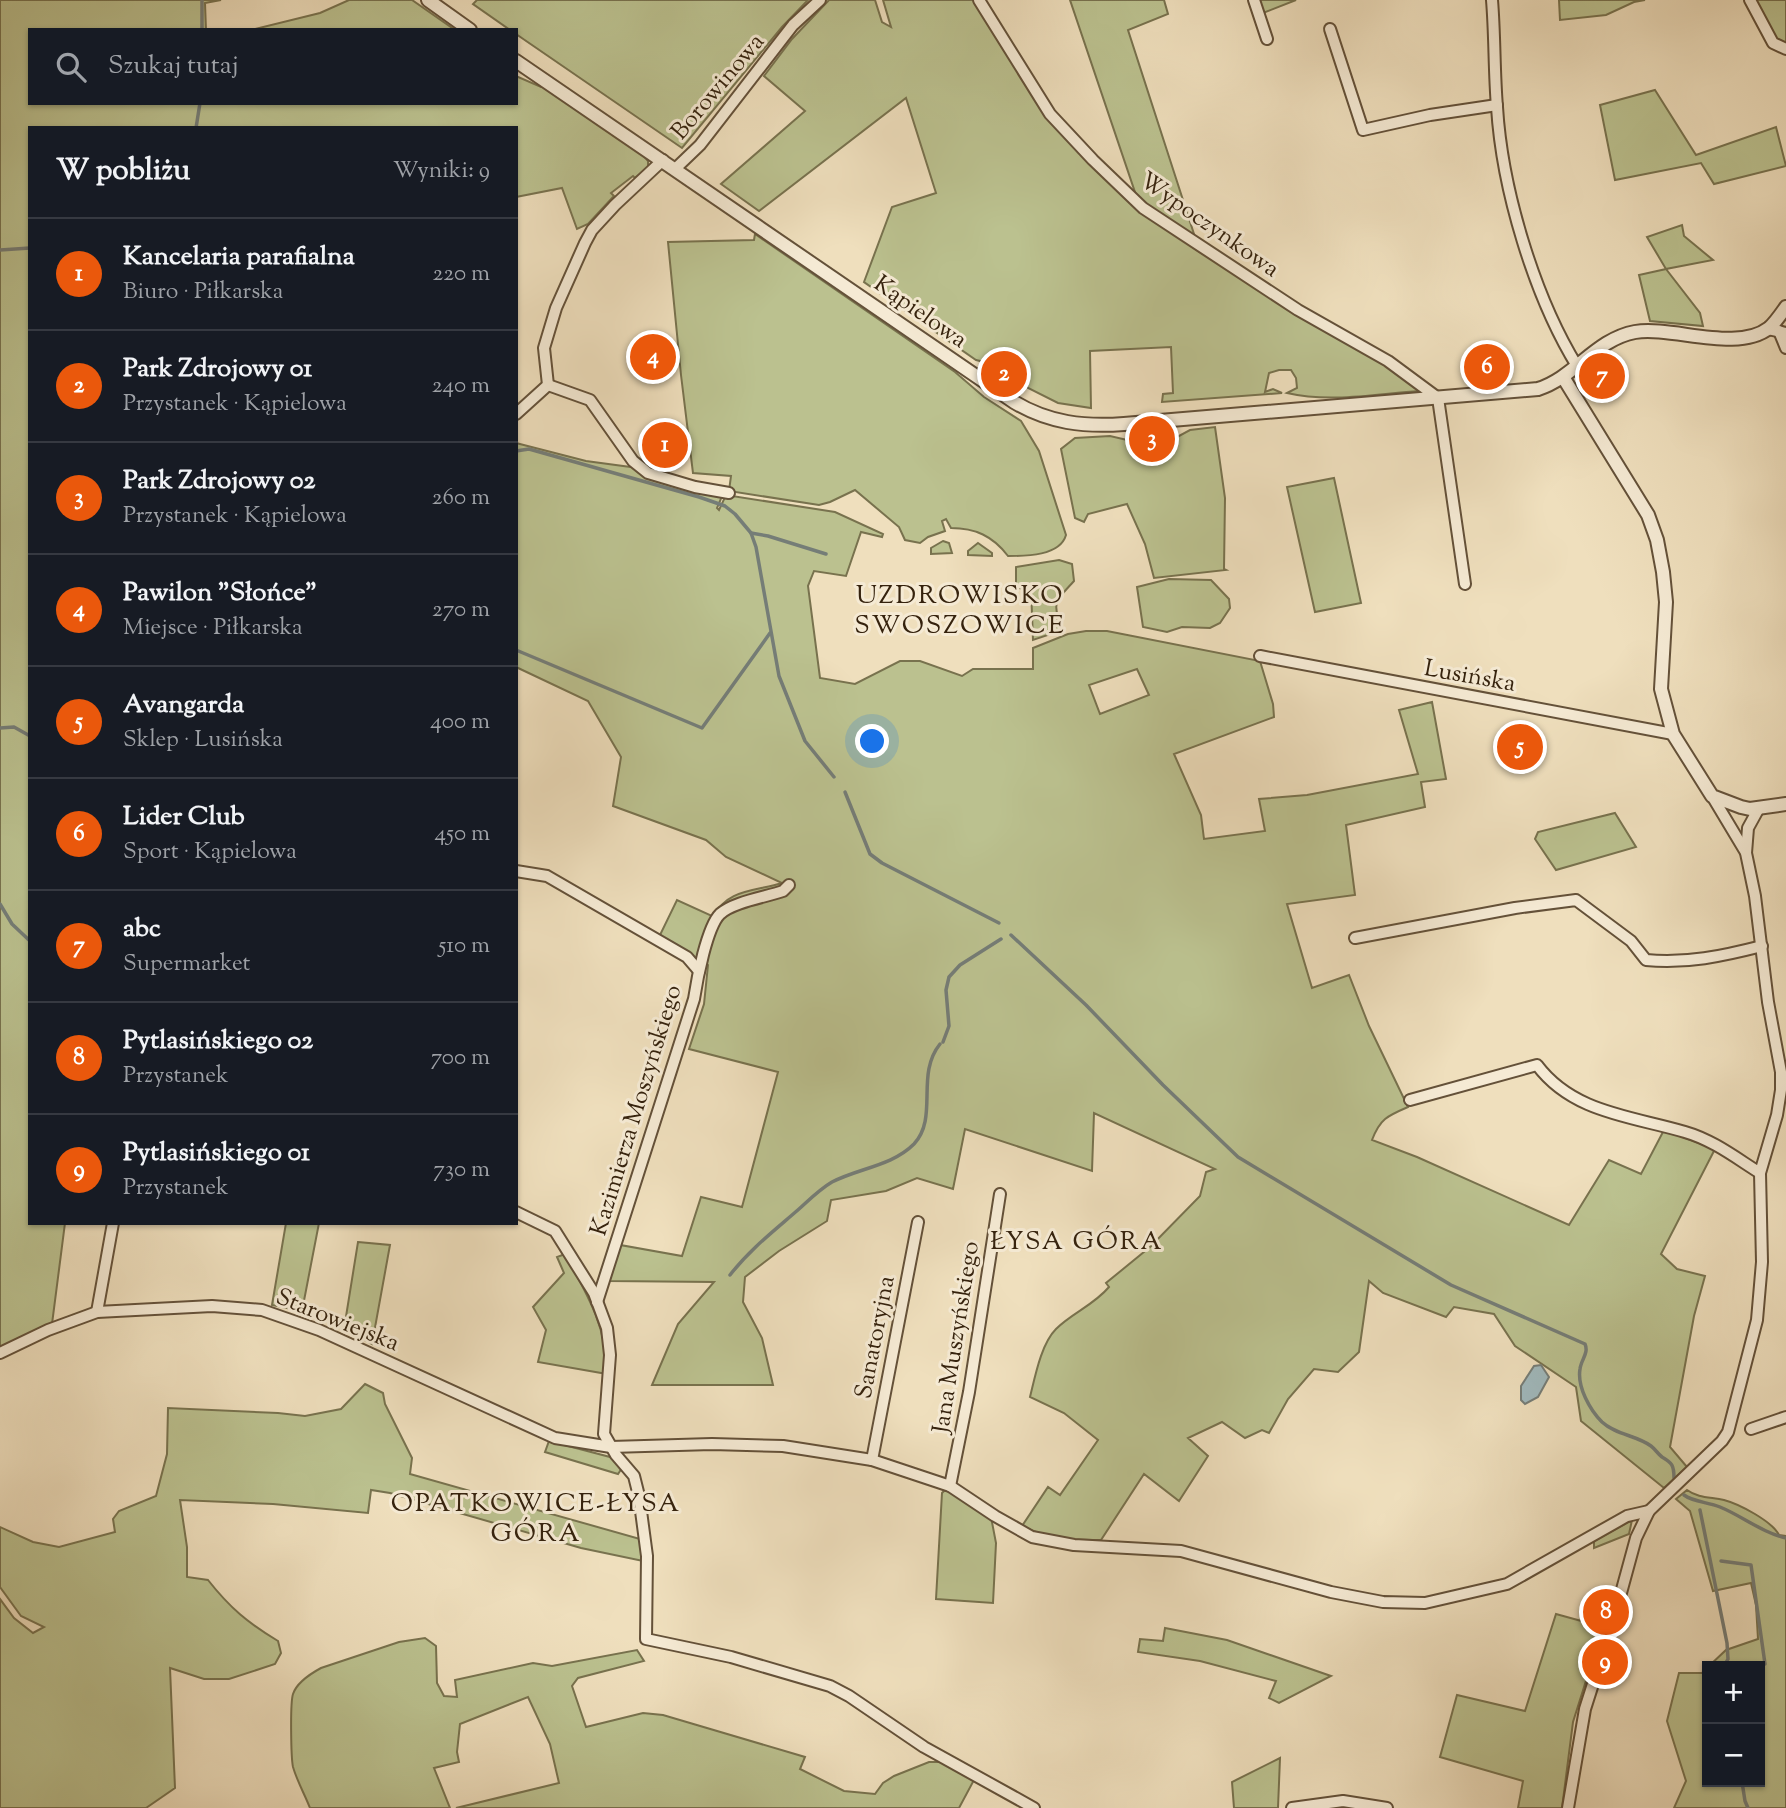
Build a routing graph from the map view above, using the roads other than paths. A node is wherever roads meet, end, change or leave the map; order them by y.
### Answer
1 (428, 0) edge
2 (820, 0) edge
3 (979, 0) edge
4 (1254, 0) edge
5 (1492, 0) edge
6 (1750, 0) edge
7 (467, 28) edge
8 (1330, 29) dead end
9 (1267, 39) dead end
10 (1786, 49) edge
11 (518, 62) edge
12 (1497, 105) junction
13 (663, 160) junction
14 (676, 168) junction
15 (1786, 307) edge
16 (1778, 331) edge
17 (1786, 348) edge
18 (1577, 366) junction
19 (1563, 377) junction
20 (548, 385) junction
21 (1438, 398) junction
22 (518, 412) edge
23 (729, 493) dead end
24 (1465, 584) dead end
25 (1260, 656) dead end
26 (1673, 734) junction
27 (1712, 796) junction
28 (1786, 804) edge
29 (1759, 808) junction
30 (1746, 853) junction
31 (518, 871) edge
32 (789, 885) dead end
33 (1355, 938) dead end
34 (1762, 946) junction
35 (699, 971) junction
36 (1783, 1090) edge
37 (1410, 1100) dead end
38 (1760, 1172) junction
39 (1000, 1194) dead end
40 (518, 1213) edge
41 (918, 1222) dead end
42 (113, 1225) edge
43 (597, 1302) junction
44 (97, 1312) junction
45 (0, 1353) edge
46 (1786, 1417) edge
47 (1751, 1429) dead end
48 (611, 1447) junction
49 (872, 1460) junction
50 (950, 1486) junction
51 (1649, 1511) junction
52 (1034, 1808) edge
53 (1292, 1808) edge
54 (1387, 1808) edge
55 (1568, 1808) edge

1 - 7 street
2 - 14 street, Borowinowa
3 - 21 street, Wypoczynkowa
4 - 9 street
5 - 12 street
6 - 10 street
8 - 12 street
11 - 13 street, Kąpielowa
12 - 18 street
13 - 14 street, Kąpielowa
13 - 20 street
14 - 21 street, Kąpielowa
15 - 16 street
16 - 17 street
16 - 18 street, Kąpielowa
18 - 19 street, Kąpielowa
19 - 21 street, Kąpielowa
19 - 26 street
20 - 22 street
20 - 23 street
21 - 24 street
25 - 26 street, Lusińska
26 - 27 street
27 - 29 street
27 - 30 street
28 - 29 street
29 - 30 street
30 - 34 street
31 - 35 street, Kazimierza Moszyńskiego
32 - 35 street
33 - 34 street
34 - 36 street
35 - 43 street, Kazimierza Moszyńskiego
36 - 38 street
37 - 38 street
38 - 51 street
39 - 50 street, Jana Muszyńskiego
40 - 43 street, Kazimierza Moszyńskiego
41 - 49 street, Sanatoryjna
42 - 44 street
43 - 48 street, Kazimierza Moszyńskiego
44 - 45 street, Starowiejska
44 - 48 street, Starowiejska
46 - 47 street
48 - 49 street, Starowiejska
48 - 52 street
49 - 50 street, Starowiejska
50 - 51 street, Starowiejska
51 - 55 street
53 - 54 street

